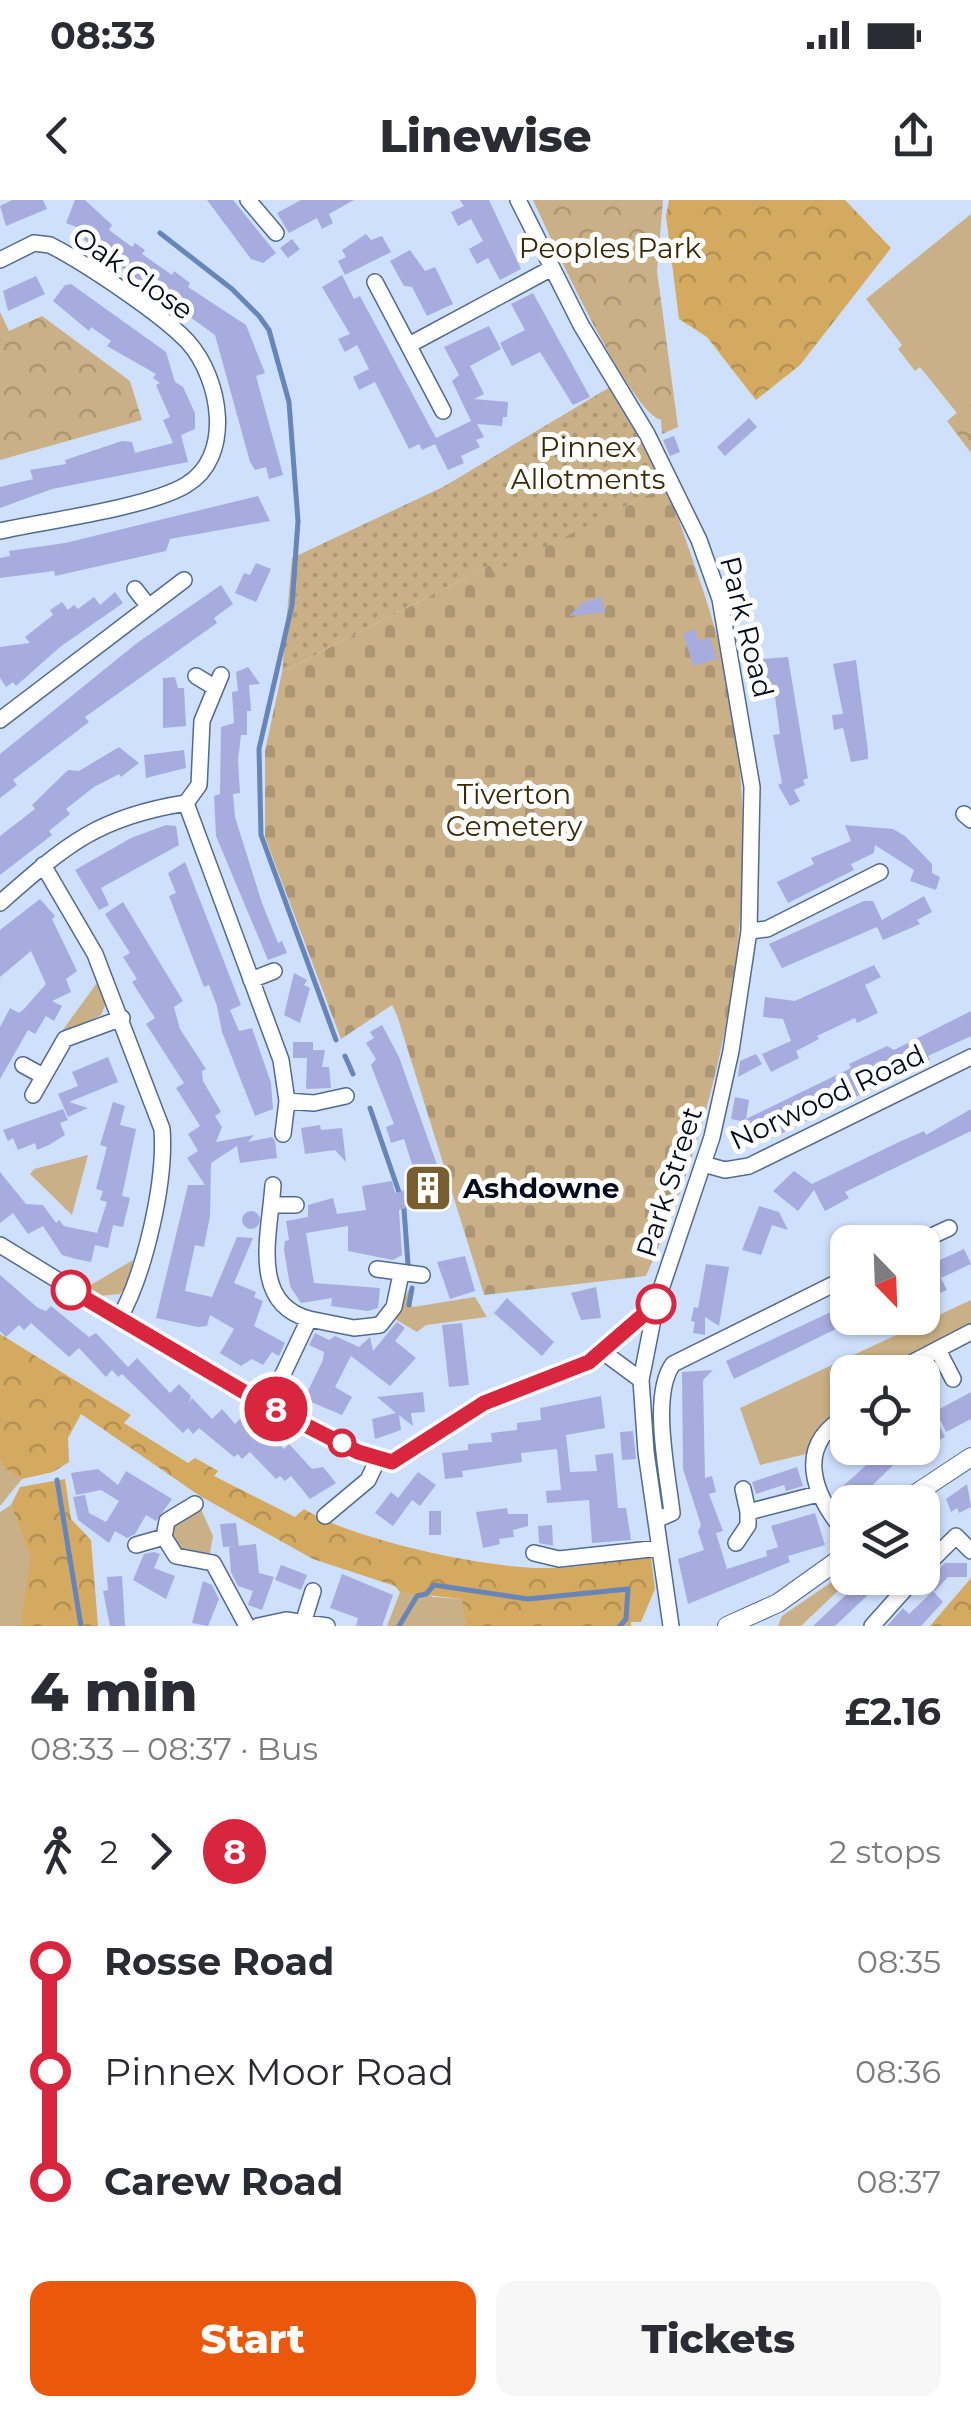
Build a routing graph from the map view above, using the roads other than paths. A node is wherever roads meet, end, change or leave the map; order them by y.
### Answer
1 (518, 200) edge
2 (257, 202) edge
3 (276, 232) dead end
4 (0, 260) edge
5 (552, 268) junction
6 (375, 282) dead end
7 (409, 344) junction
8 (444, 411) dead end
9 (0, 532) edge
10 (184, 580) dead end
11 (134, 589) dead end
12 (148, 606) junction
13 (196, 676) dead end
14 (0, 720) edge
15 (106, 801) dead end
16 (186, 803) junction
17 (112, 819) junction
18 (42, 865) junction
19 (880, 872) dead end
20 (0, 902) edge
21 (749, 931) junction
22 (274, 971) dead end
23 (251, 980) junction
24 (122, 1018) junction
25 (971, 1057) edge
26 (24, 1065) dead end
27 (43, 1076) junction
28 (33, 1094) dead end
29 (346, 1096) dead end
30 (287, 1101) junction
31 (282, 1134) dead end
32 (703, 1164) junction
33 (273, 1186) dead end
34 (272, 1204) junction
35 (296, 1204) dead end
36 (949, 1228) dead end
37 (940, 1232) edge
38 (0, 1246) edge
39 (378, 1270) dead end
40 (401, 1274) junction
41 (422, 1275) dead end
42 (830, 1285) edge
43 (656, 1304) junction
44 (119, 1319) junction
45 (308, 1319) junction
46 (971, 1332) edge
47 (938, 1350) junction
48 (603, 1352) junction
49 (928, 1355) edge
50 (953, 1379) dead end
51 (642, 1380) junction
52 (268, 1406) junction
53 (830, 1431) edge
54 (971, 1457) edge
55 (377, 1461) junction
56 (929, 1485) edge
57 (742, 1489) dead end
58 (818, 1494) junction
59 (195, 1504) dead end
60 (830, 1511) edge
61 (748, 1512) junction
62 (325, 1516) dead end
63 (656, 1520) junction
64 (942, 1523) dead end
65 (956, 1536) junction
66 (164, 1537) junction
67 (736, 1543) dead end
68 (136, 1545) dead end
69 (971, 1551) edge
70 (940, 1552) edge
71 (534, 1553) dead end
72 (661, 1554) junction
73 (830, 1567) edge
74 (313, 1591) dead end
75 (899, 1595) edge
76 (304, 1620) junction
77 (759, 1620) edge
78 (246, 1626) edge
79 (258, 1626) edge
80 (328, 1626) edge
81 (671, 1626) edge
82 (726, 1626) edge
83 (872, 1626) edge

1 - 5 street, Park Road
2 - 3 street
4 - 9 street, Oak Close
5 - 7 street
5 - 21 street, Park Road
6 - 7 street
7 - 8 street
10 - 12 street
11 - 12 street
12 - 14 street
13 - 16 street
15 - 17 street
16 - 17 street
16 - 23 street
17 - 18 street
18 - 20 street
18 - 24 street
19 - 21 street
21 - 32 street, Park Street
22 - 23 street
23 - 30 street
24 - 27 street
24 - 44 street
25 - 32 street, Norwood Road
26 - 27 street
27 - 28 street
29 - 30 street
30 - 31 street
32 - 43 street, Park Street
33 - 34 street
34 - 35 street
34 - 45 street
36 - 37 street
38 - 44 street
39 - 40 street
40 - 41 street
40 - 45 street
42 - 63 street
43 - 48 street
43 - 51 street, Park Street
44 - 52 street
45 - 52 street
46 - 47 street
47 - 49 street
47 - 50 street
48 - 51 street
48 - 55 street
51 - 63 street, Park Street
52 - 55 street
53 - 58 street
54 - 56 street
55 - 62 street
57 - 61 street
58 - 60 street
58 - 61 street
59 - 66 street
61 - 67 street
63 - 72 street, Park Street
64 - 65 street
65 - 69 street
65 - 70 street
66 - 68 street
66 - 78 street
71 - 72 street
72 - 81 street, Park Street
73 - 77 street
74 - 76 street
75 - 83 street
76 - 79 street
76 - 80 street
77 - 82 street

